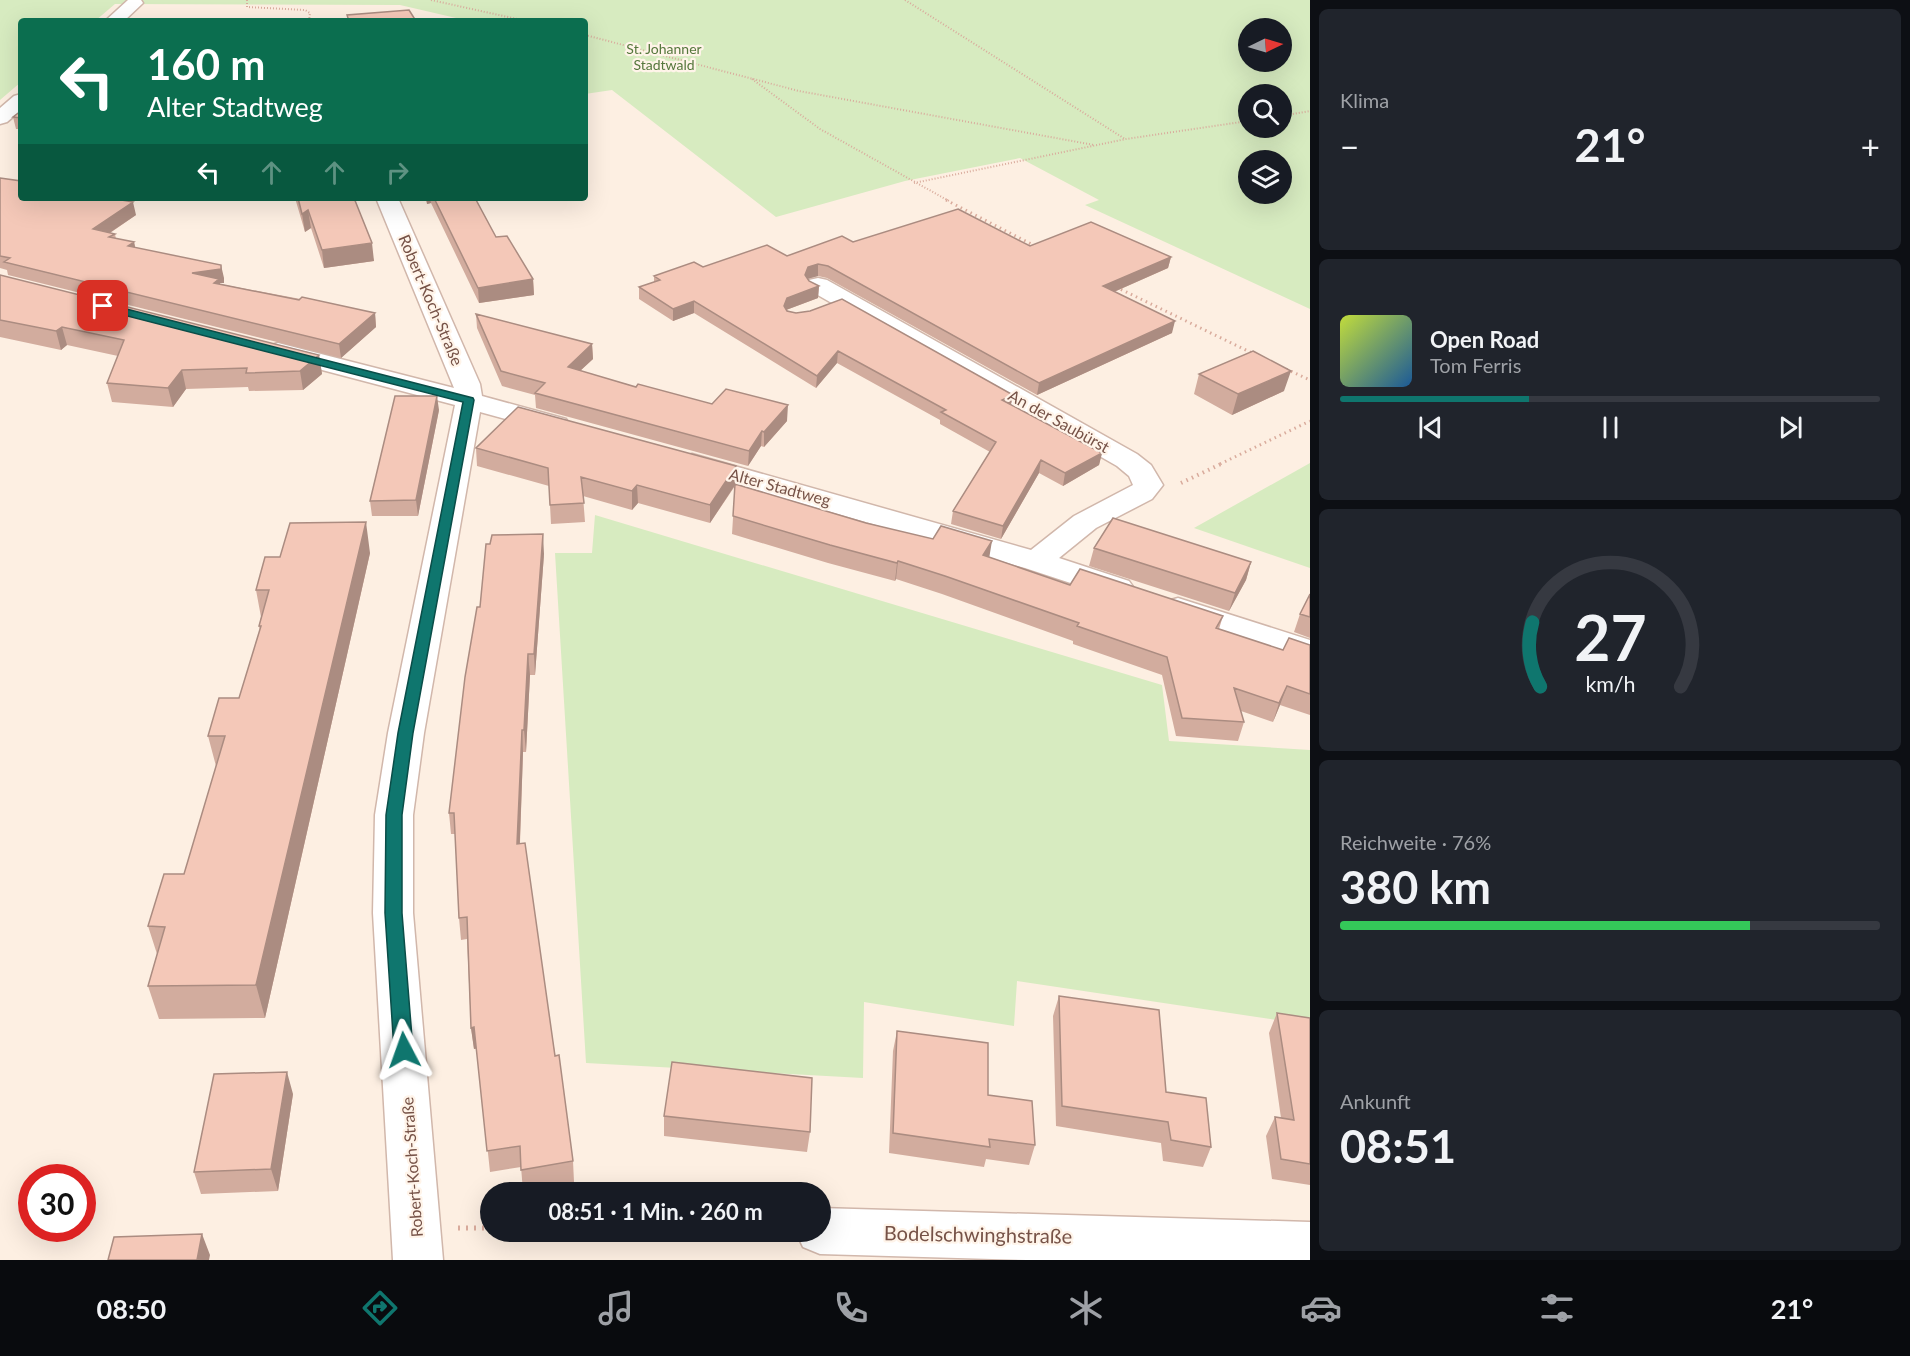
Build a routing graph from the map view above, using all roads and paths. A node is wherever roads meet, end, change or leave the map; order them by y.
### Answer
1 (247, 0) edge
2 (431, 0) edge
3 (905, 0) edge
4 (135, 3) dead end
5 (118, 18) edge
6 (309, 18) edge
7 (512, 18) edge
8 (588, 36) edge
9 (752, 79) junction
10 (18, 103) edge
11 (1310, 111) edge
12 (1292, 114) edge
13 (0, 118) edge
14 (1238, 122) edge
15 (1126, 139) junction
16 (1095, 145) junction
17 (913, 183) junction
18 (388, 201) edge
19 (1044, 251) edge
20 (1116, 287) edge
21 (816, 297) edge
22 (259, 346) edge
23 (1253, 354) edge
24 (1282, 368) edge
25 (1310, 380) edge
26 (469, 400) junction
27 (1310, 421) edge
28 (580, 432) edge
29 (669, 456) edge
30 (1142, 493) junction
31 (1036, 561) junction
32 (1310, 652) edge
33 (460, 1228) dead end
34 (480, 1228) edge
35 (831, 1232) edge
36 (1310, 1245) edge
37 (1139, 1250) edge
38 (418, 1260) edge

1 - 6 path
2 - 7 path
3 - 15 path
4 - 5 street
8 - 9 path
9 - 16 path
9 - 17 path
10 - 13 street
11 - 12 path
14 - 15 path
15 - 16 path
16 - 17 path
17 - 19 path
18 - 26 street, Robert-Koch-Straße
20 - 23 path
21 - 30 street, An der Saubürst
22 - 26 street
24 - 25 path
26 - 28 street
26 - 38 street, Robert-Koch-Straße
27 - 30 path
29 - 31 street, Alter Stadtweg
30 - 31 street
31 - 32 street, Alter Stadtweg
33 - 34 path
35 - 37 street, Bodelschwinghstraße
36 - 37 street, Bodelschwinghstraße

